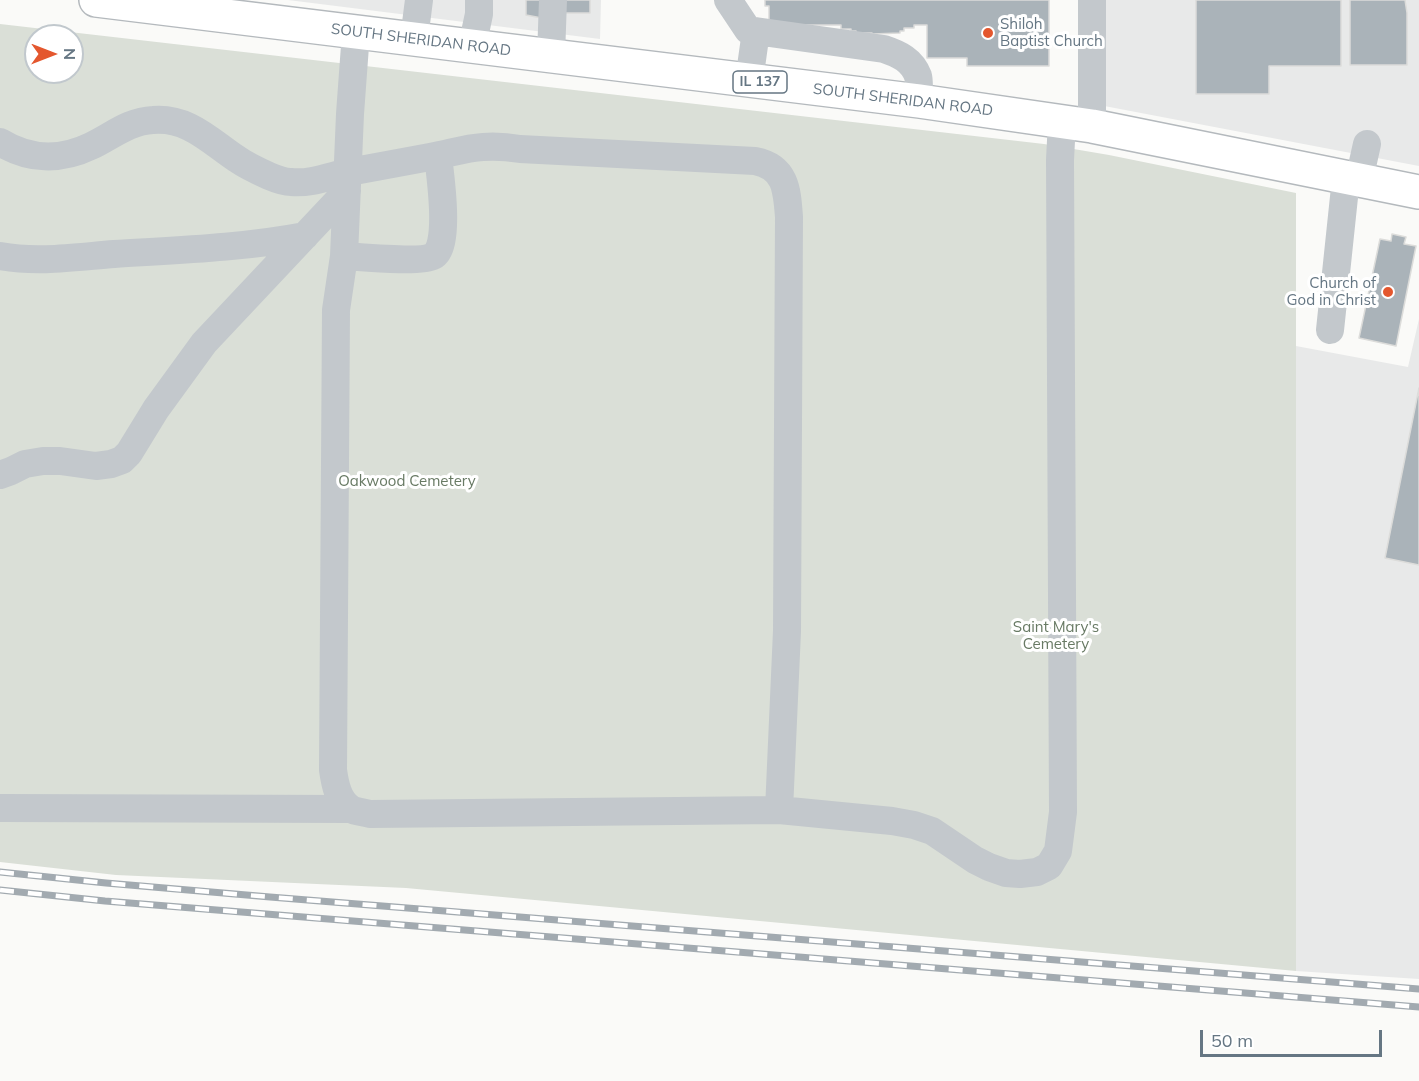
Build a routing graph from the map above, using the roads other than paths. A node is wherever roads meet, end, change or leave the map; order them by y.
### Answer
1 (96, 0) edge
2 (419, 0) edge
3 (479, 0) edge
4 (554, 0) edge
5 (728, 0) edge
6 (1092, 0) edge
7 (231, 8) edge
8 (756, 31) junction
9 (356, 32) junction
10 (414, 39) junction
11 (472, 47) junction
12 (551, 56) junction
13 (749, 81) junction
14 (919, 101) junction
15 (1077, 123) junction
16 (0, 142) edge
17 (1367, 144) dead end
18 (438, 156) junction
19 (1352, 179) junction
20 (348, 182) junction
21 (1419, 192) edge
22 (305, 236) junction
23 (0, 256) edge
24 (344, 256) junction
25 (1330, 330) dead end
26 (0, 475) edge
27 (0, 808) edge
28 (351, 809) junction
29 (779, 810) junction

1 - 7 highway, SOUTH SHERIDAN ROAD / IL 137
2 - 10 street
3 - 11 street
4 - 12 street
5 - 8 street
6 - 15 street
7 - 9 highway, SOUTH SHERIDAN ROAD / IL 137
8 - 13 street
8 - 14 street
9 - 10 highway, SOUTH SHERIDAN ROAD / IL 137
9 - 20 street
10 - 11 highway, SOUTH SHERIDAN ROAD / IL 137
11 - 12 highway, SOUTH SHERIDAN ROAD / IL 137
12 - 13 highway, SOUTH SHERIDAN ROAD / IL 137
13 - 14 highway, SOUTH SHERIDAN ROAD / IL 137
14 - 15 highway, SOUTH SHERIDAN ROAD / IL 137
15 - 19 highway, SOUTH SHERIDAN ROAD / IL 137
15 - 29 street
16 - 20 street
17 - 19 street
18 - 20 street
18 - 24 street
18 - 29 street
19 - 21 highway, SOUTH SHERIDAN ROAD / IL 137
19 - 25 street
20 - 22 street
20 - 24 street
22 - 23 street
22 - 26 street
24 - 28 street
27 - 28 street
28 - 29 street

